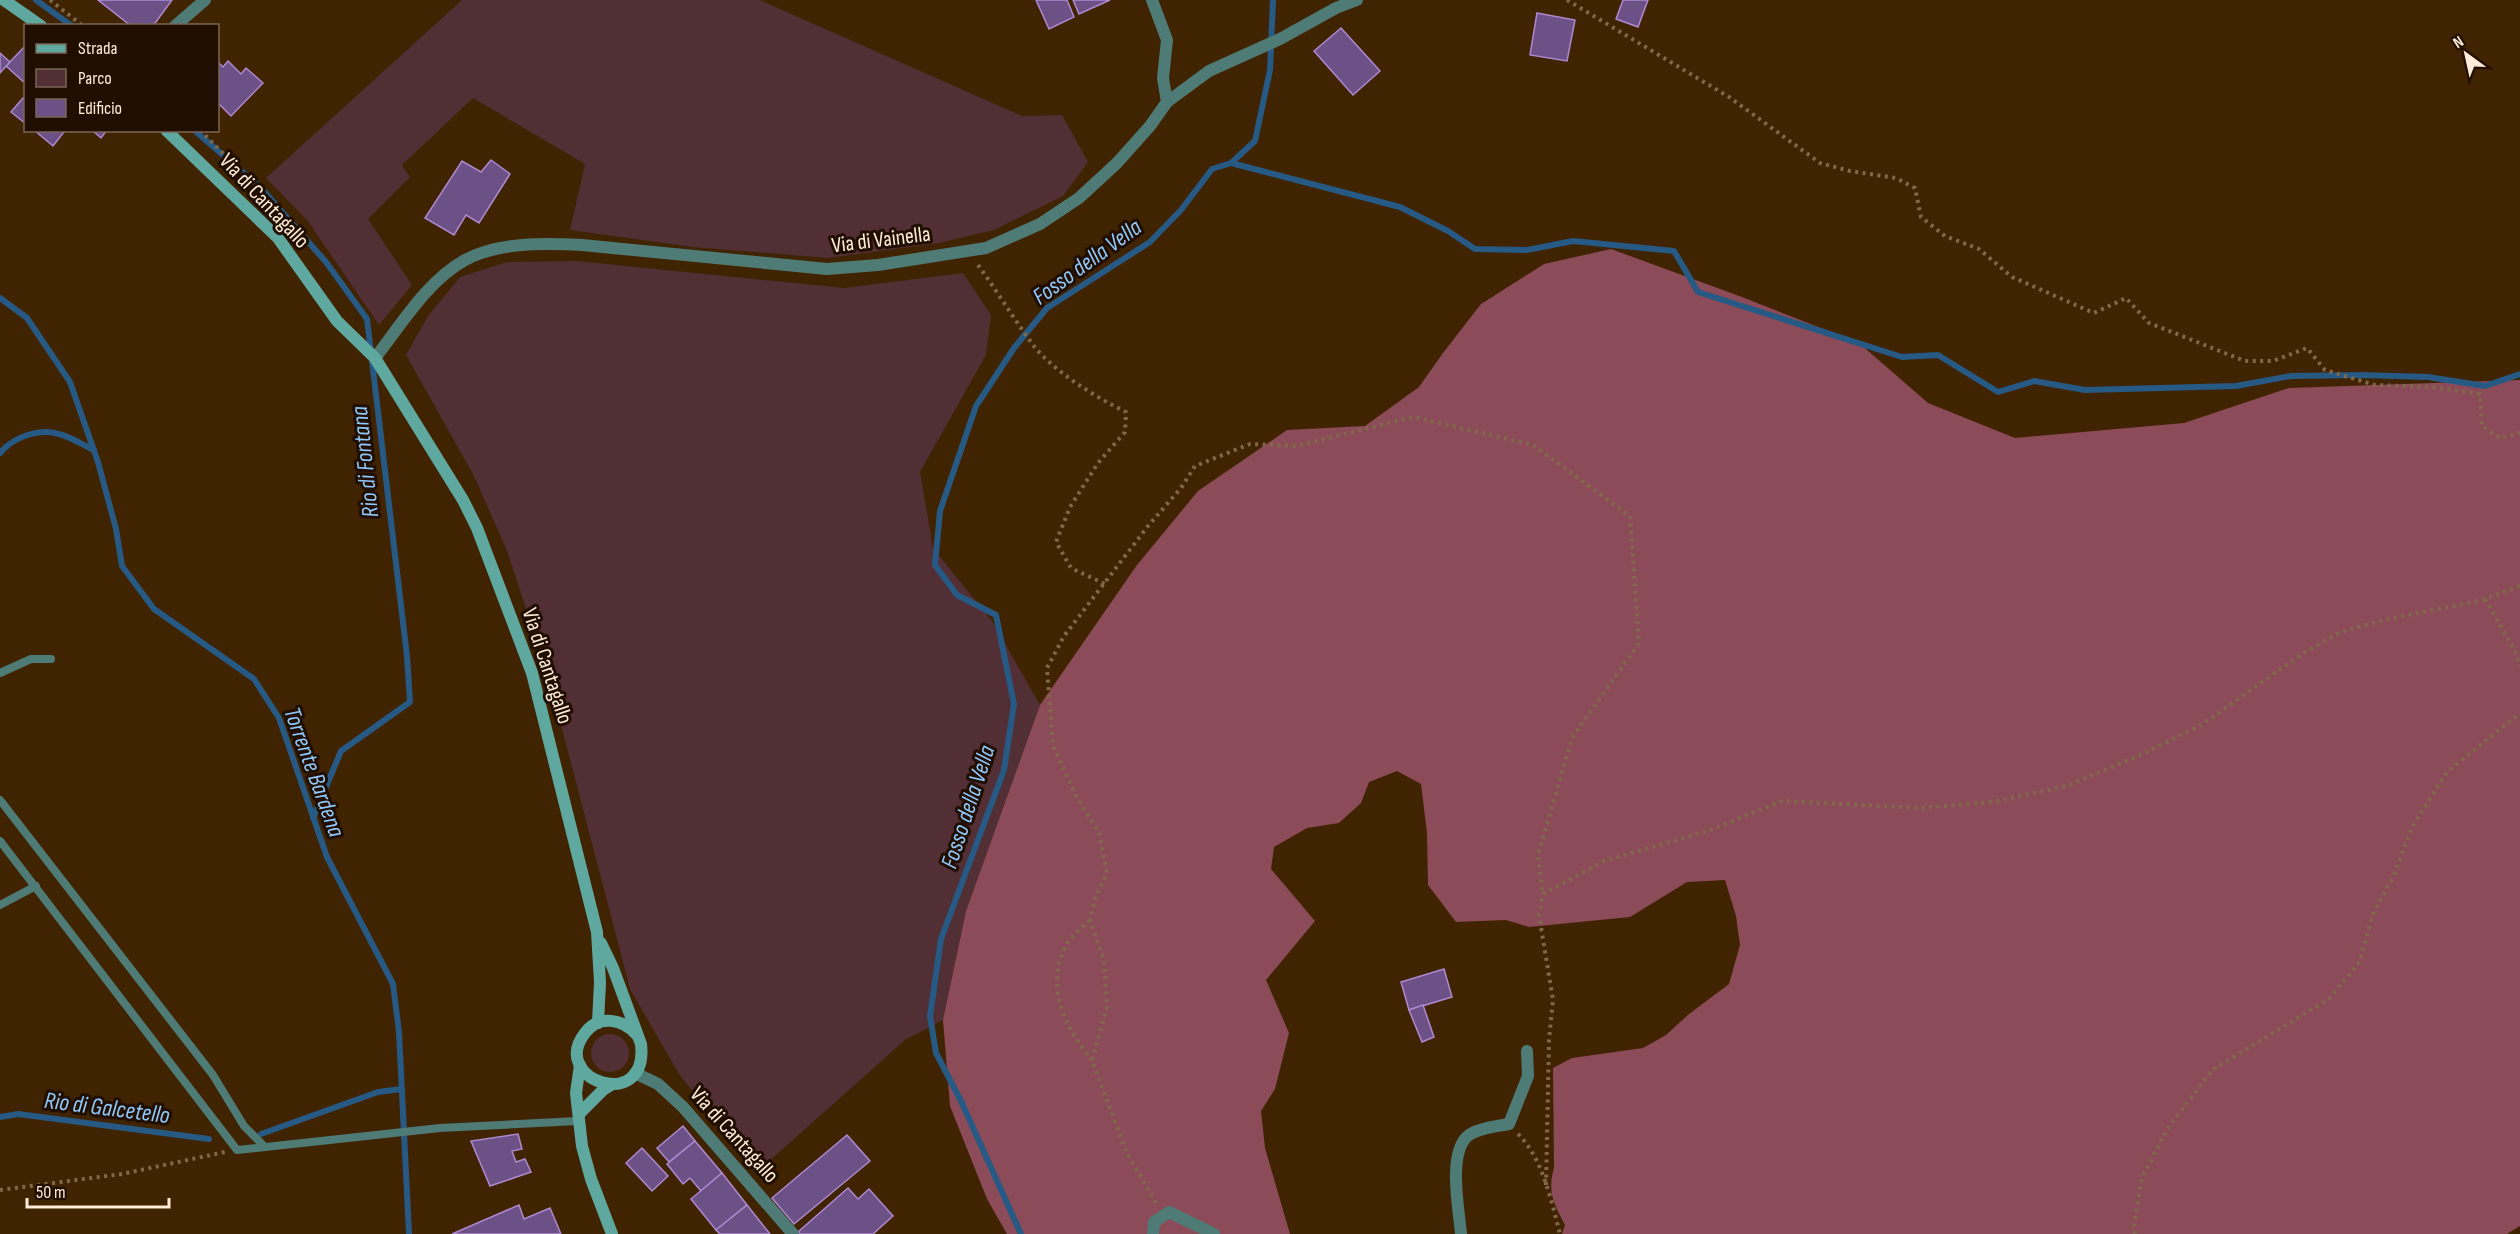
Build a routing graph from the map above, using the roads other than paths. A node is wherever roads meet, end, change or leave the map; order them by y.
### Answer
1 (4, 0) edge
2 (205, 0) edge
3 (1152, 0) edge
4 (1357, 0) edge
5 (38, 24) edge
6 (177, 24) edge
7 (1167, 102) junction
8 (168, 132) edge
9 (375, 358) junction
10 (51, 659) dead end
11 (0, 673) edge
12 (0, 800) edge
13 (0, 841) edge
14 (36, 886) junction
15 (0, 905) edge
16 (598, 936) junction
17 (598, 1023) junction
18 (637, 1035) junction
19 (1527, 1051) dead end
20 (580, 1064) junction
21 (635, 1073) junction
22 (611, 1085) junction
23 (579, 1117) junction
24 (265, 1147) junction
25 (612, 1234) edge
26 (793, 1234) edge
27 (1153, 1234) edge
28 (1214, 1234) edge
29 (1461, 1234) edge

1 - 5 street
2 - 6 street
3 - 7 street
4 - 7 street, Via di Vainella
7 - 9 street, Via di Vainella
8 - 9 street, Via di Cantagallo
9 - 16 street, Via di Cantagallo
10 - 11 lane
12 - 24 lane
13 - 14 lane
14 - 15 lane
14 - 24 lane
16 - 17 street
16 - 18 street
17 - 18 street
17 - 20 street
18 - 21 street
19 - 29 street
20 - 22 street
20 - 23 street
21 - 22 street
21 - 26 street, Via di Cantagallo
22 - 23 street
23 - 24 lane
23 - 25 street
27 - 28 street

